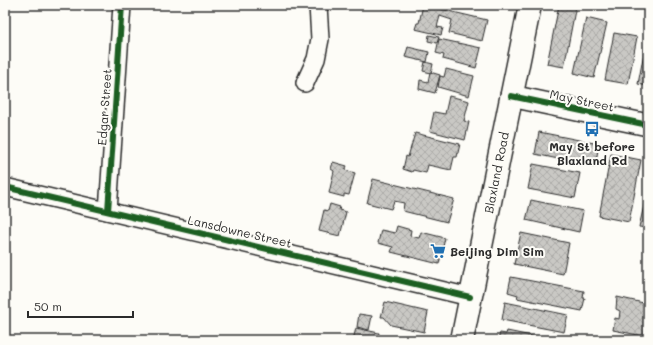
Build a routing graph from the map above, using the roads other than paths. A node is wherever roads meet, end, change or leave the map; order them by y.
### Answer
1 (122, 5) edge
2 (318, 5) edge
3 (530, 5) edge
4 (305, 83) dead end
5 (511, 96) junction
6 (648, 125) edge
7 (5, 187) edge
8 (108, 211) junction
9 (470, 297) junction
10 (462, 340) edge

1 - 8 street, Edgar Street
2 - 4 street
3 - 5 main road, Blaxland Road
5 - 6 street, May Street
5 - 9 main road, Blaxland Road
7 - 8 street, Lansdowne Street
8 - 9 street, Lansdowne Street
9 - 10 main road, Blaxland Road

